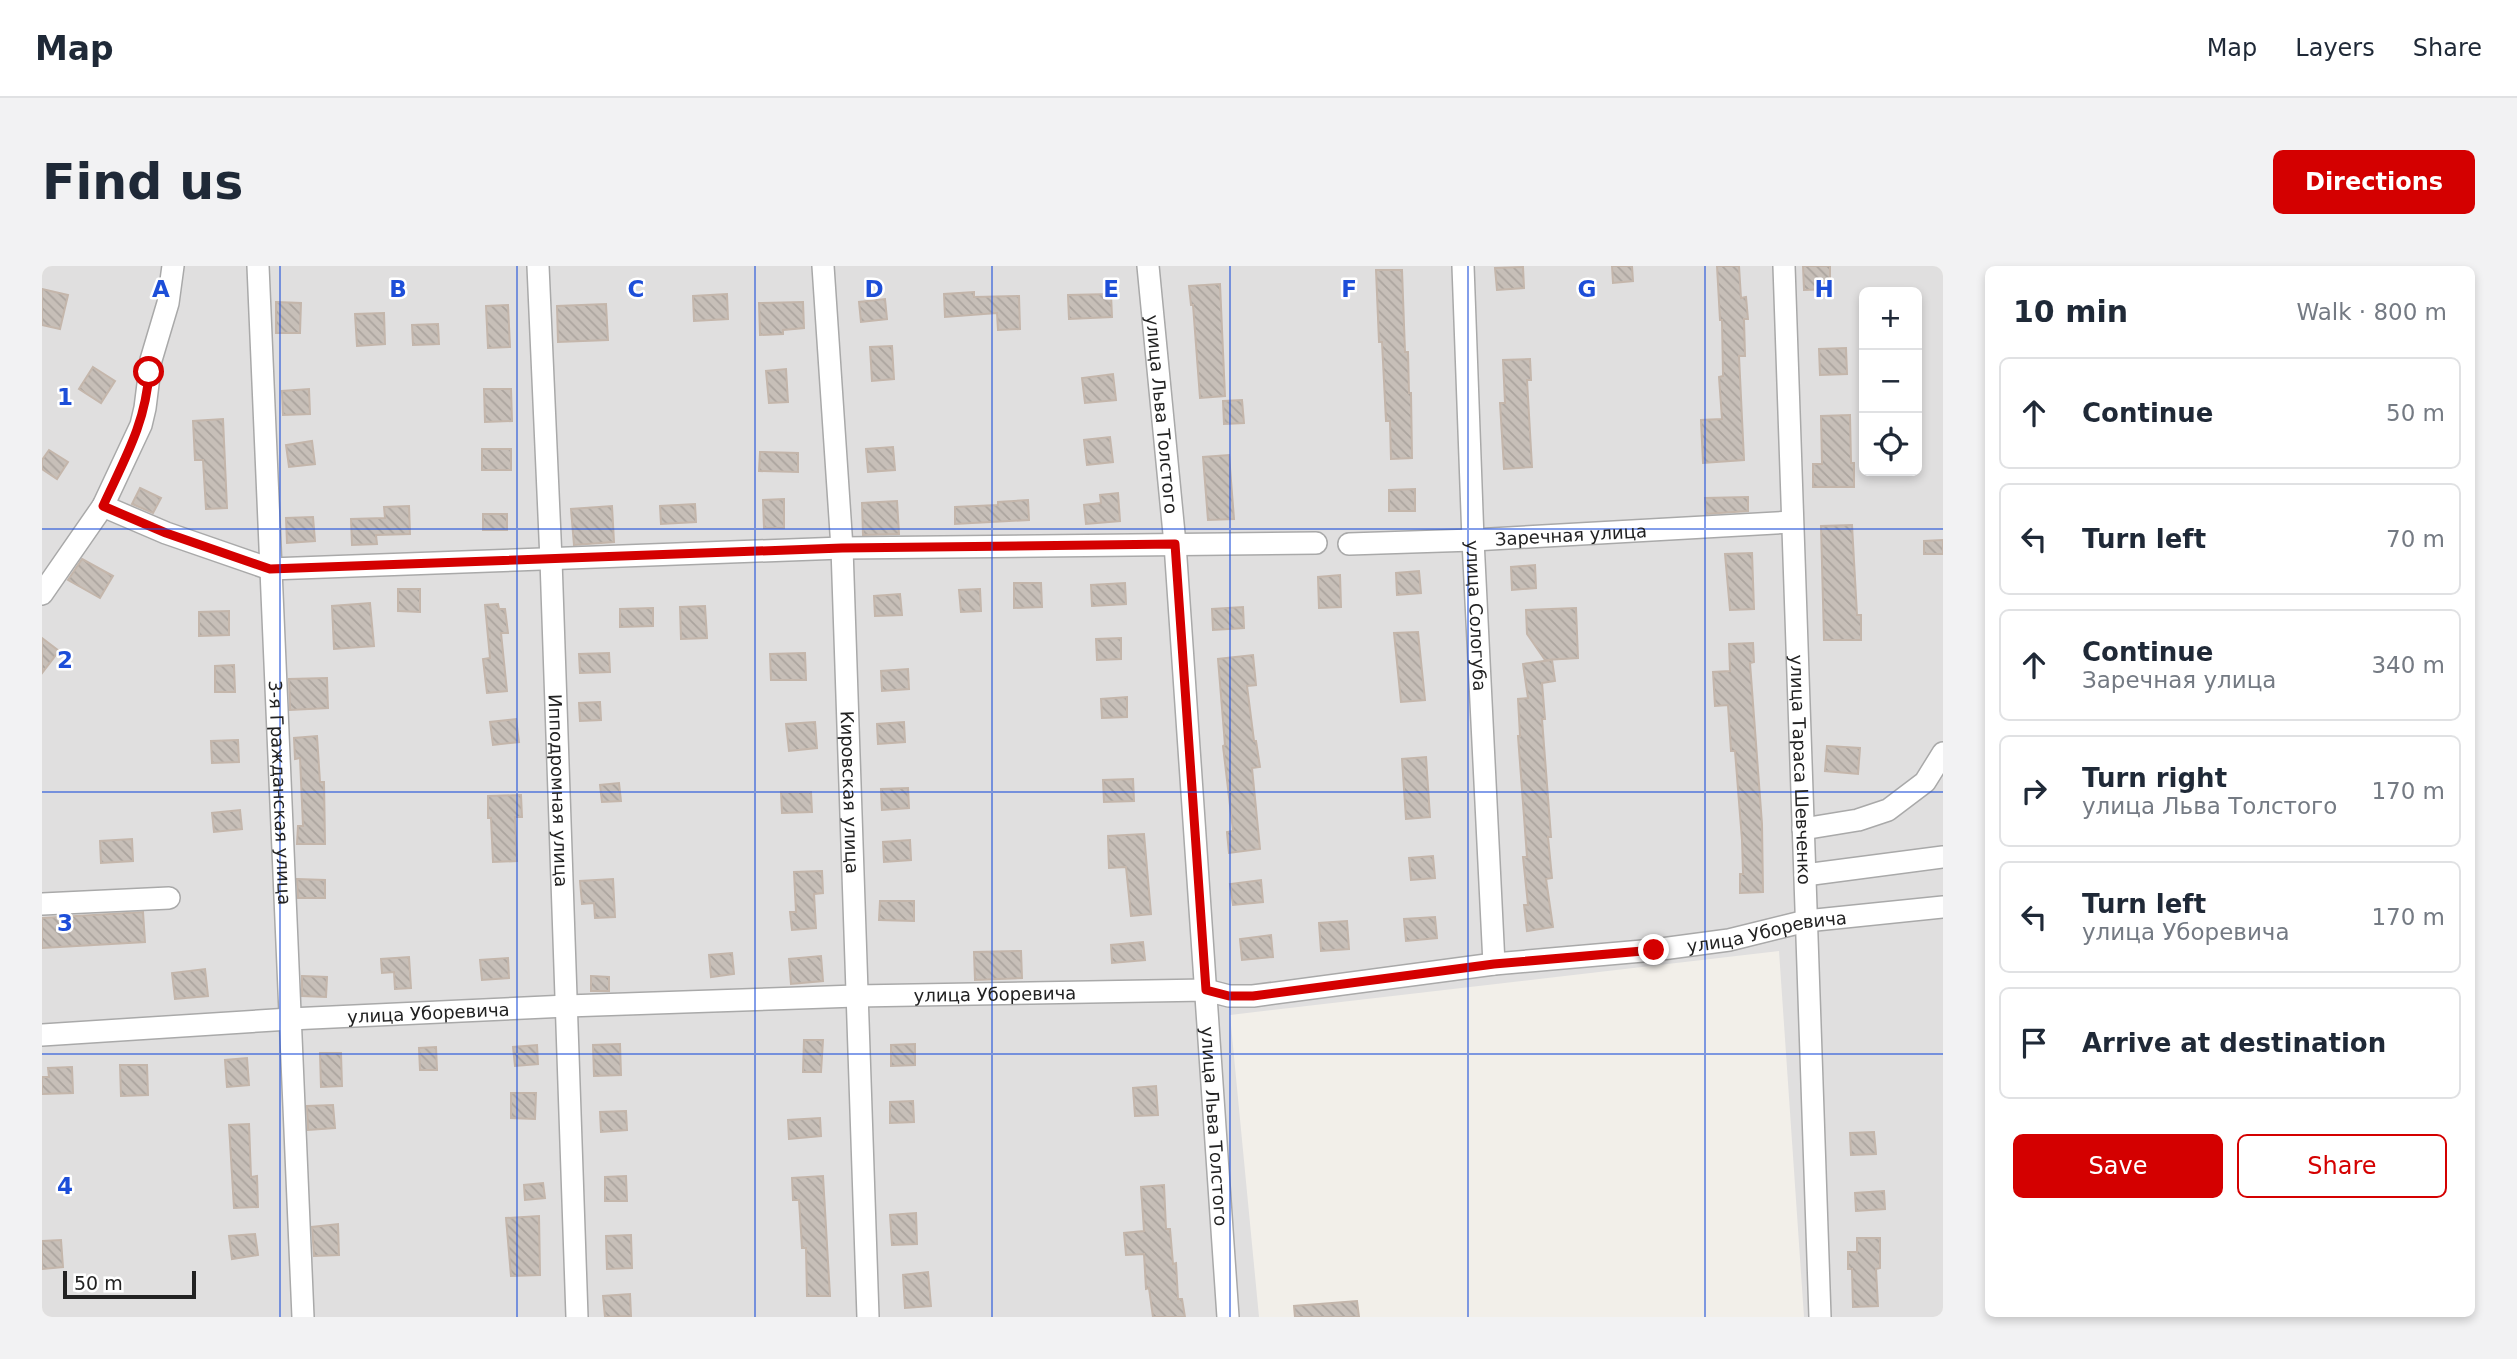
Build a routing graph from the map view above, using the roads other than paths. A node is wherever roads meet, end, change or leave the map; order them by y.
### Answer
1 (173, 266) edge
2 (258, 266) edge
3 (538, 266) edge
4 (822, 266) edge
5 (1148, 266) edge
6 (1463, 266) edge
7 (1784, 266) edge
8 (103, 506) junction
9 (1792, 522) junction
10 (1473, 540) junction
11 (1316, 542) dead end
12 (1175, 544) junction
13 (1349, 544) dead end
14 (842, 548) junction
15 (551, 560) junction
16 (270, 569) junction
17 (42, 594) edge
18 (1943, 752) edge
19 (1803, 829) junction
20 (1943, 857) edge
21 (1805, 874) junction
22 (169, 898) dead end
23 (42, 904) edge
24 (1943, 907) edge
25 (1806, 921) junction
26 (1494, 964) junction
27 (1206, 990) junction
28 (856, 996) junction
29 (567, 1006) junction
30 (290, 1019) junction
31 (42, 1035) edge
32 (303, 1317) edge
33 (577, 1317) edge
34 (868, 1317) edge
35 (1228, 1317) edge
36 (1821, 1317) edge

1 - 8 street
2 - 16 street, 3-я Гражданская улица
3 - 15 street, Ипподромная улица
4 - 14 street, Кировская улица
5 - 12 street, улица Льва Толстого
6 - 10 street, улица Сологуба
7 - 9 street, улица Тараса Шевченко
8 - 16 street
8 - 17 street
9 - 10 street, Заречная улица
9 - 19 street, улица Тараса Шевченко
10 - 13 street, Заречная улица
10 - 26 street, улица Сологуба
11 - 12 street
12 - 14 street
12 - 27 street, улица Льва Толстого
14 - 15 street
14 - 28 street, Кировская улица
15 - 16 street
15 - 29 street, Ипподромная улица
16 - 30 street, 3-я Гражданская улица
18 - 19 street
19 - 21 street, улица Тараса Шевченко
20 - 21 street
21 - 25 street, улица Тараса Шевченко
22 - 23 street
24 - 25 street, улица Уборевича
25 - 26 street, улица Уборевича
25 - 36 street, улица Тараса Шевченко
26 - 27 street, улица Уборевича
27 - 28 street, улица Уборевича
27 - 35 street, улица Льва Толстого
28 - 29 street, улица Уборевича
28 - 34 street, Кировская улица
29 - 30 street, улица Уборевича
29 - 33 street, Ипподромная улица
30 - 31 street, улица Уборевича
30 - 32 street, 3-я Гражданская улица

